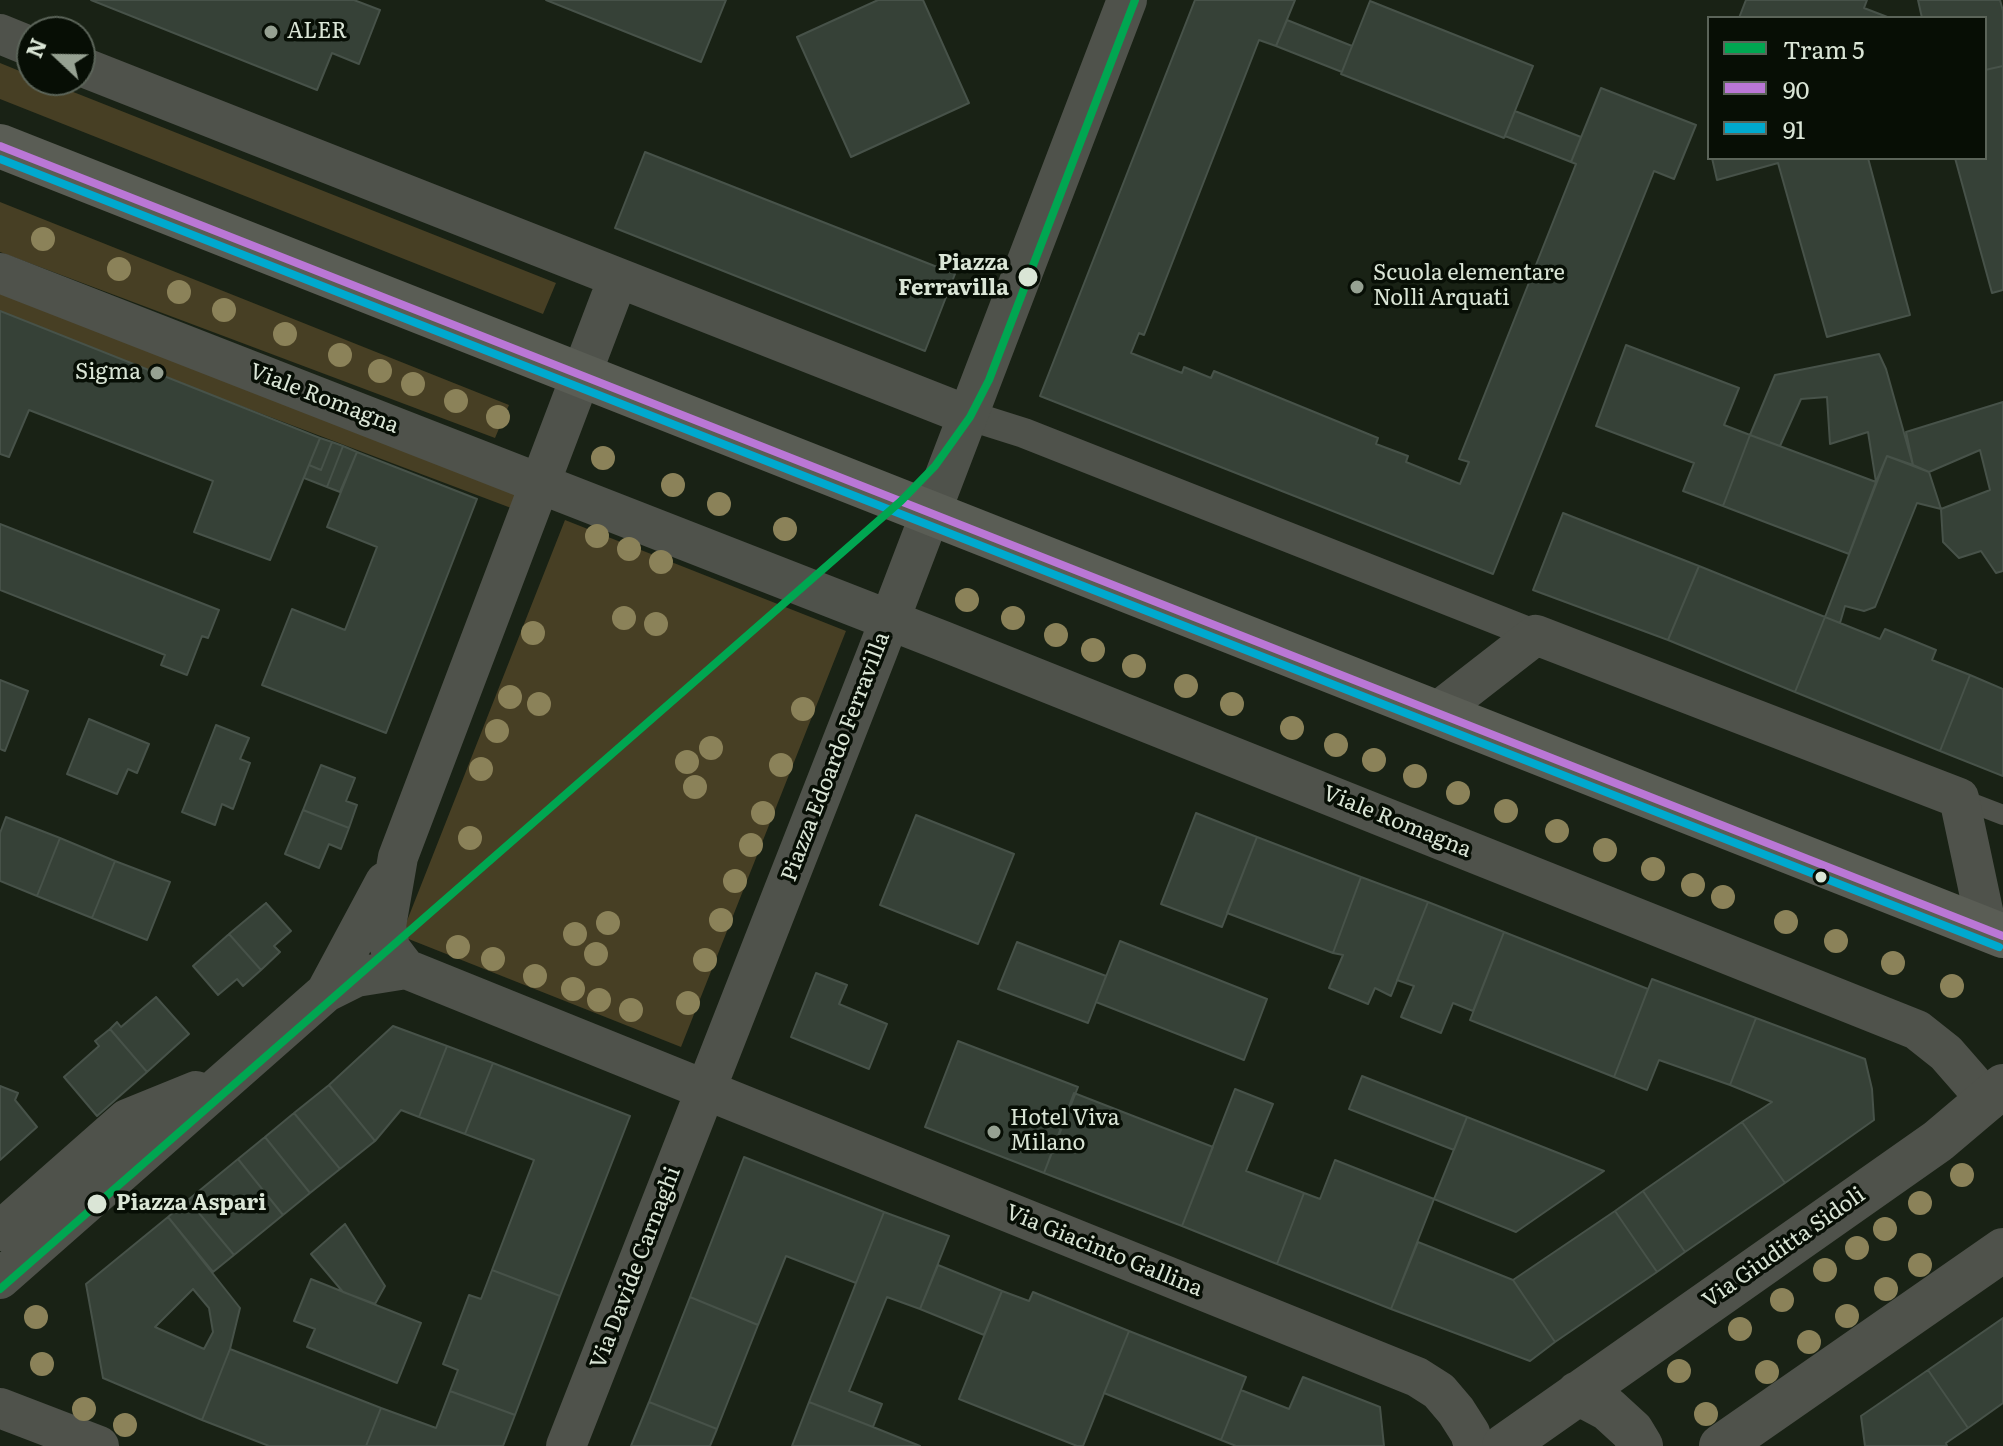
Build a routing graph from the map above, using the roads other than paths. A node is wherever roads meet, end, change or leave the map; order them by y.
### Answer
1 (1127, 0) edge
2 (96, 72) edge
3 (0, 146) edge
4 (0, 273) edge
5 (618, 278) junction
6 (581, 375) junction
7 (967, 415) junction
8 (541, 483) junction
9 (931, 512) junction
10 (890, 620) junction
11 (1536, 635) junction
12 (1437, 712) junction
13 (1959, 798) junction
14 (2003, 815) edge
15 (398, 857) junction
16 (1995, 932) edge
17 (406, 969) junction
18 (326, 992) junction
19 (222, 1081) junction
20 (706, 1090) junction
21 (1995, 1094) edge
22 (0, 1231) edge
23 (2003, 1250) edge
24 (0, 1279) edge
25 (1578, 1393) junction
26 (0, 1408) edge
27 (99, 1446) edge
28 (566, 1446) edge
29 (1474, 1446) edge
30 (1504, 1446) edge
31 (1641, 1446) edge
32 (1721, 1446) edge

1 - 7 street
2 - 5 street
3 - 6 main road
4 - 8 street, Viale Romagna
5 - 6 street
5 - 7 street
6 - 8 street
6 - 9 main road
7 - 9 street
7 - 11 street
8 - 10 street, Piazza Edoardo Ferravilla
8 - 15 street
9 - 10 street
9 - 12 main road
10 - 20 street, Piazza Edoardo Ferravilla
10 - 21 street, Viale Romagna
11 - 12 street
11 - 13 street
12 - 16 main road
13 - 14 lane
13 - 16 street
15 - 17 street
15 - 18 street
17 - 18 street
17 - 20 street
18 - 19 street
19 - 22 street
19 - 24 street
20 - 28 street, Via Davide Carnaghi
20 - 29 street, Via Giacinto Gallina
21 - 25 street, Via Giuditta Sidoli
23 - 32 street
25 - 30 street, Via Giuditta Sidoli
25 - 31 street
26 - 27 street

